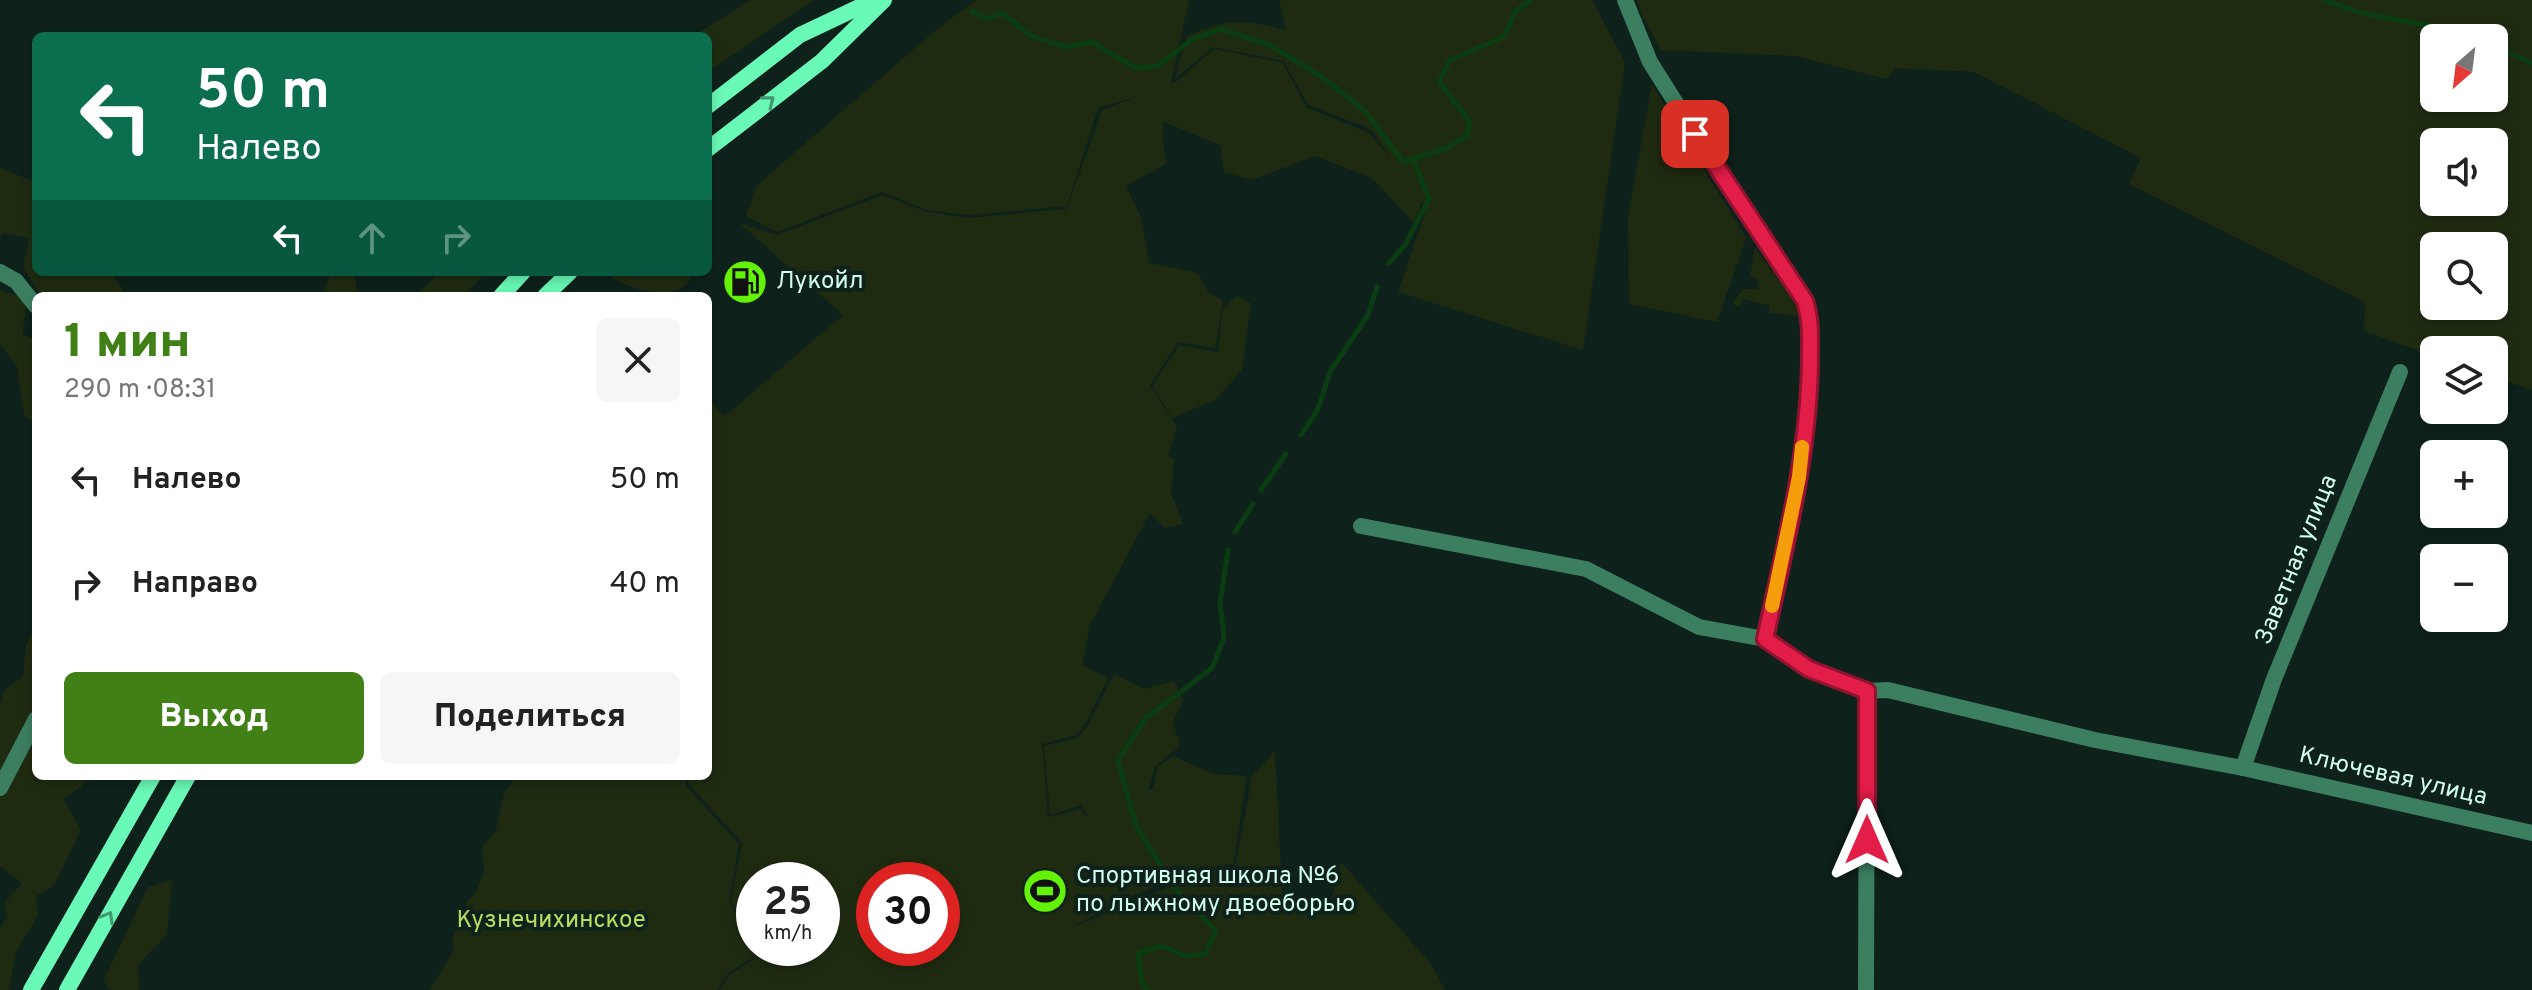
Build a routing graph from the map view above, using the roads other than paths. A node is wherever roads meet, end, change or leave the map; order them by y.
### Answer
1 (874, 0) edge
2 (884, 0) edge
3 (1625, 0) edge
4 (712, 103) edge
5 (712, 146) edge
6 (0, 272) edge
7 (519, 276) edge
8 (566, 276) edge
9 (505, 292) edge
10 (549, 292) edge
11 (32, 301) edge
12 (2400, 372) dead end
13 (1361, 526) dead end
14 (1765, 639) junction
15 (1867, 691) junction
16 (32, 727) edge
17 (2243, 768) junction
18 (151, 780) edge
19 (186, 780) edge
20 (0, 788) edge
21 (2532, 833) edge
22 (31, 990) edge
23 (67, 990) edge
24 (1866, 990) edge

1 - 4 main road
5 -> 2 main road
3 - 14 street
6 - 11 street
7 - 9 main road
8 - 10 main road
12 - 17 street, Заветная улица
13 - 14 street
14 - 15 street, Ключевая улица
15 - 17 street, Ключевая улица
15 - 24 street
16 - 20 street
17 - 21 street, Ключевая улица
18 - 22 main road
23 -> 19 main road

